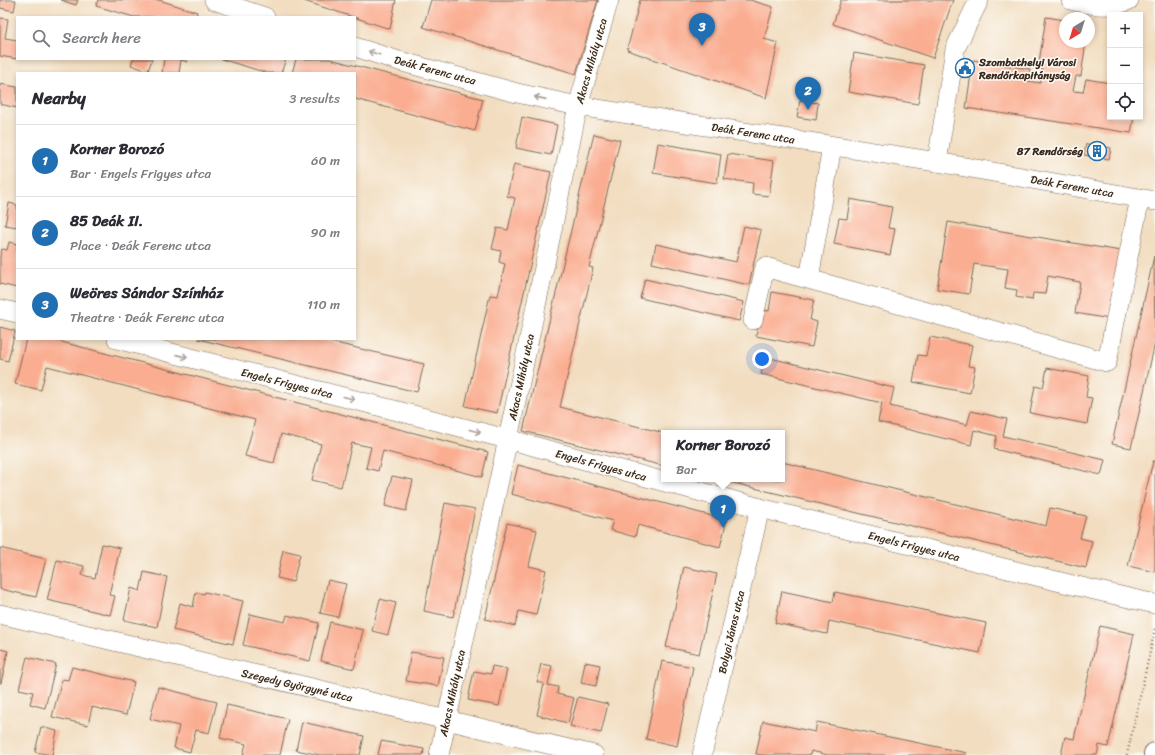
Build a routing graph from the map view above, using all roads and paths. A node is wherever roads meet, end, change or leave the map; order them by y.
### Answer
1 (214, 0) edge
2 (608, 0) edge
3 (979, 0) edge
4 (1071, 0) edge
5 (1129, 0) edge
6 (263, 16) edge
7 (356, 46) edge
8 (578, 106) junction
9 (832, 146) junction
10 (937, 162) junction
11 (1148, 200) edge
12 (809, 279) junction
13 (0, 309) edge
14 (16, 313) edge
15 (753, 320) dead end
16 (121, 340) edge
17 (508, 439) junction
18 (661, 481) edge
19 (665, 482) edge
20 (760, 508) junction
21 (1155, 604) edge
22 (0, 614) edge
23 (1155, 629) edge
24 (446, 720) junction
25 (439, 755) edge
26 (594, 755) edge
27 (702, 755) edge
28 (1127, 755) edge

1 - 6 street
2 - 8 street, Akacs Mihály utca
3 - 10 street
4 - 5 street
8 -> 7 street, Deák Ferenc utca
8 - 9 street, Deák Ferenc utca
8 - 17 street, Akacs Mihály utca
9 - 10 street, Deák Ferenc utca
9 - 12 street
10 - 11 street, Deák Ferenc utca
11 - 12 street
12 - 15 street
13 - 14 street
16 -> 17 street, Engels Frigyes utca
17 - 18 street, Engels Frigyes utca
17 - 24 street, Akacs Mihály utca
19 - 20 street, Engels Frigyes utca
20 - 21 street, Engels Frigyes utca
20 - 27 street, Bolyai János utca
22 - 24 street, Szegedy Györgyné utca
23 - 28 path
24 - 25 street, Akacs Mihály utca
24 - 26 street, Szegedy Györgyné utca

